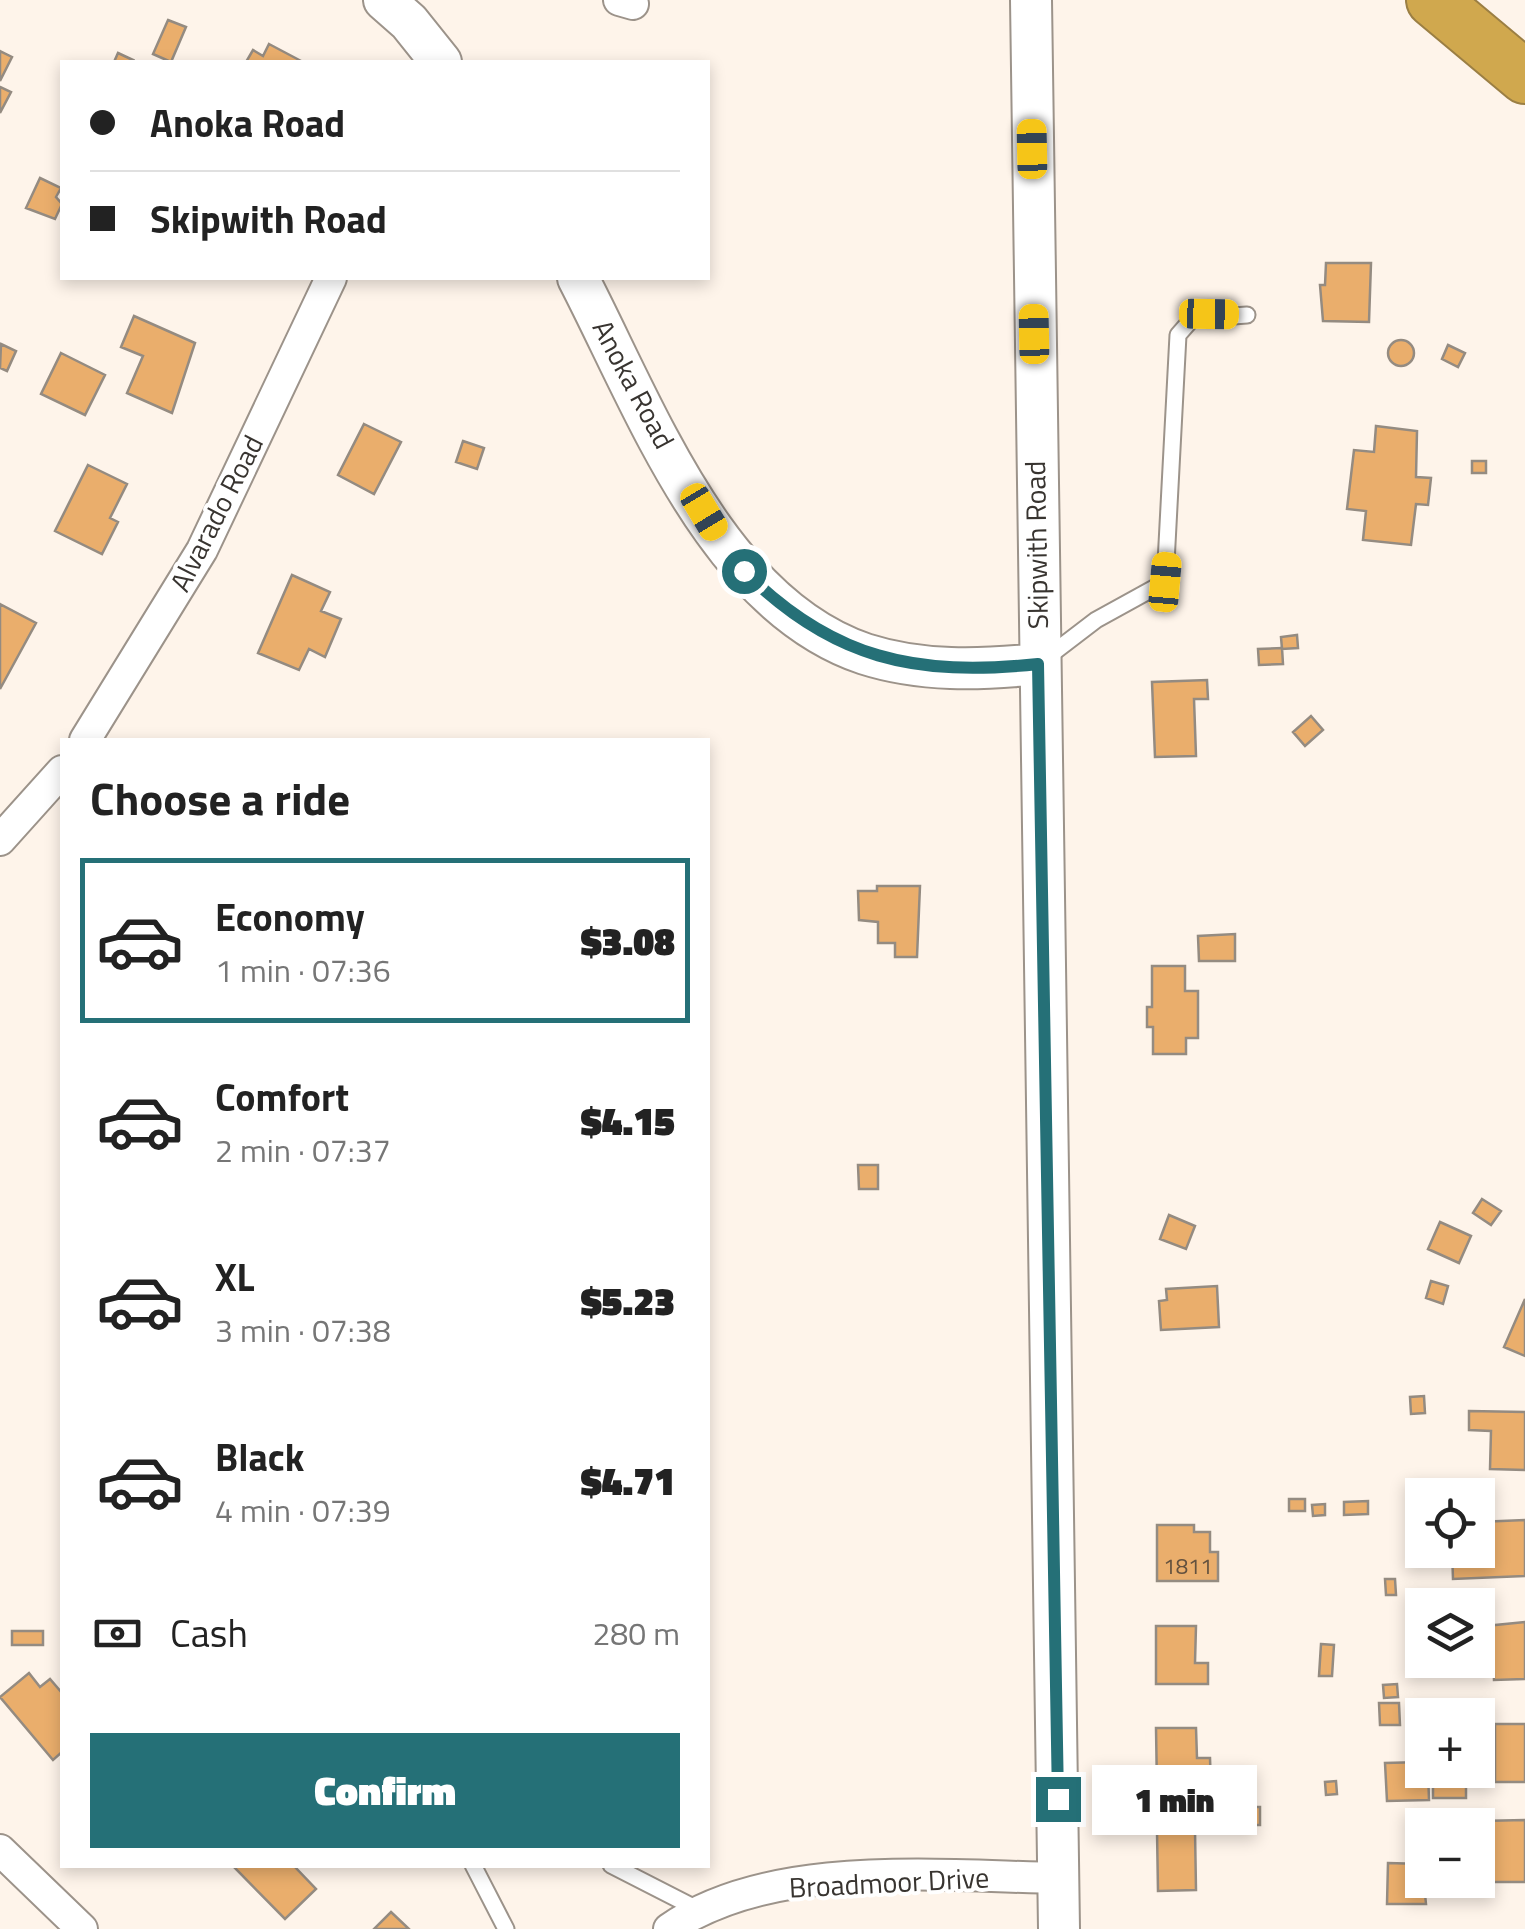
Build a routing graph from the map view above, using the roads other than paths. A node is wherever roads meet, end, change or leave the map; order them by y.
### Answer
1 (384, 0) edge
2 (1031, 0) edge
3 (1433, 0) edge
4 (438, 60) edge
5 (1525, 77) edge
6 (330, 280) edge
7 (579, 280) edge
8 (1248, 315) dead end
9 (1038, 664) junction
10 (86, 738) edge
11 (60, 773) edge
12 (0, 840) edge
13 (0, 1850) edge
14 (475, 1868) edge
15 (618, 1868) edge
16 (1059, 1878) junction
17 (701, 1911) junction
18 (82, 1929) edge
19 (506, 1929) edge
20 (668, 1929) edge
21 (1059, 1929) edge

1 - 4 main road
2 - 9 main road, Skipwith Road
3 - 5 highway
6 - 10 street, Alvarado Road
7 - 9 main road, Anoka Road
8 - 9 lane
9 - 16 main road, Skipwith Road
11 - 12 street
13 - 18 street
14 - 19 lane
15 - 17 lane
16 - 17 street, Broadmoor Drive
16 - 21 main road, Skipwith Road
17 - 20 street, Broadmoor Drive

